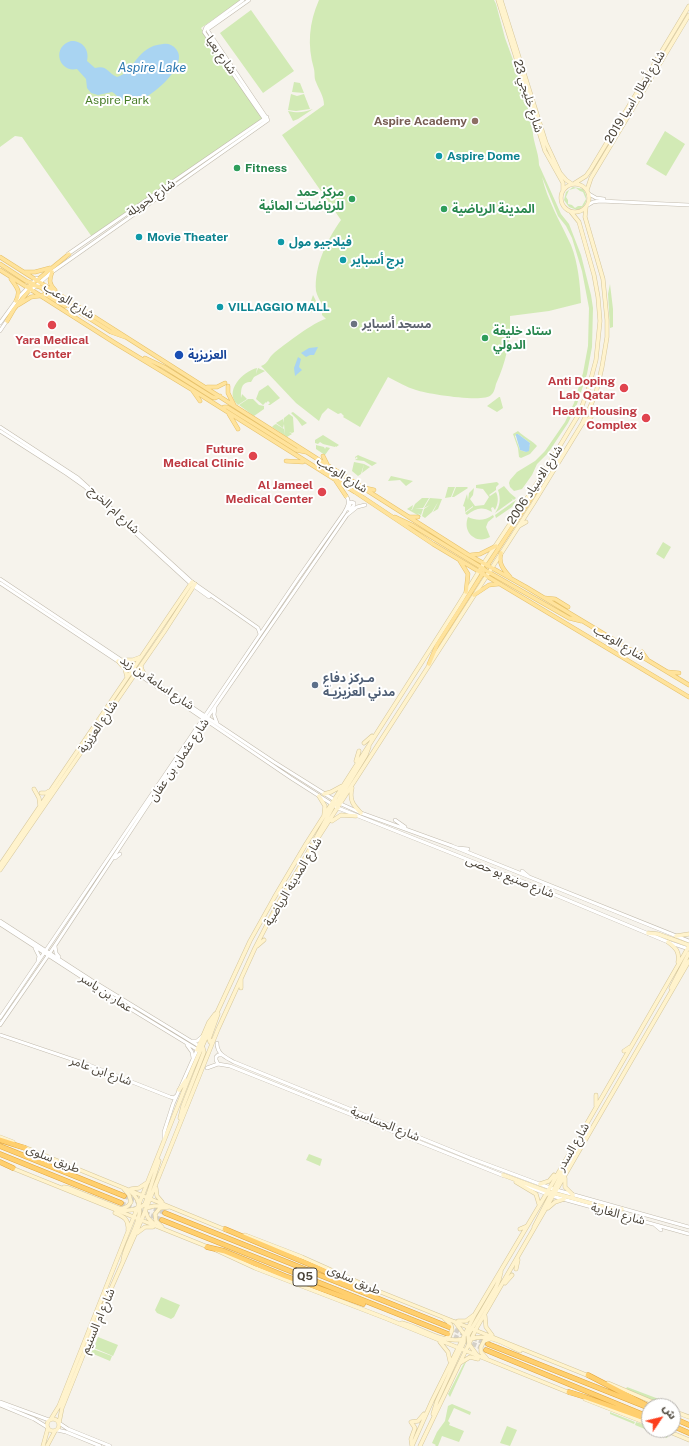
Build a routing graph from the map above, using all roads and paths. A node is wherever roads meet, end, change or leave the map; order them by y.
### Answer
1 (243, 0) edge
2 (249, 0) edge
3 (500, 0) edge
4 (689, 6) edge
5 (689, 15) edge
6 (266, 119) junction
7 (539, 127) junction
8 (574, 184) junction
9 (563, 190) junction
10 (588, 192) junction
11 (616, 201) junction
12 (689, 205) edge
13 (587, 206) junction
14 (571, 212) junction
15 (106, 231) junction
16 (69, 254) junction
17 (0, 257) edge
18 (0, 263) edge
19 (50, 268) junction
20 (19, 269) junction
21 (0, 270) edge
22 (52, 272) junction
23 (26, 274) junction
24 (9, 276) junction
25 (35, 283) junction
26 (29, 289) junction
27 (59, 294) junction
28 (44, 298) junction
29 (16, 301) junction
30 (18, 305) junction
31 (85, 316) junction
32 (7, 321) junction
33 (0, 323) edge
34 (0, 331) edge
35 (126, 337) junction
36 (115, 343) junction
37 (108, 345) dead end
38 (140, 357) junction
39 (202, 385) junction
40 (191, 389) junction
41 (217, 396) junction
42 (200, 401) dead end
43 (219, 406) junction
44 (234, 406) junction
45 (224, 409) junction
46 (229, 413) junction
47 (591, 417) dead end
48 (582, 424) junction
49 (0, 427) edge
50 (571, 428) junction
51 (238, 429) dead end
52 (0, 431) edge
53 (578, 432) junction
54 (307, 452) junction
55 (323, 456) dead end
56 (286, 461) dead end
57 (305, 462) junction
58 (327, 465) junction
59 (541, 477) junction
60 (335, 480) junction
61 (364, 488) junction
62 (374, 490) dead end
63 (346, 496) joint
64 (365, 505) dead end
65 (345, 514) junction
66 (390, 516) junction
67 (410, 517) junction
68 (418, 517) dead end
69 (526, 522) dead end
70 (518, 527) junction
71 (496, 546) junction
72 (501, 553) junction
73 (467, 554) junction
74 (459, 560) junction
75 (484, 563) junction
76 (490, 566) junction
77 (481, 567) junction
78 (478, 571) junction
79 (486, 571) junction
80 (0, 579) edge
81 (514, 581) junction
82 (0, 583) edge
83 (193, 584) junction
84 (504, 586) junction
85 (466, 592) junction
86 (474, 595) junction
87 (544, 598) junction
88 (183, 603) junction
89 (568, 607) dead end
90 (184, 608) dead end
91 (583, 621) junction
92 (258, 628) junction
93 (265, 628) junction
94 (260, 635) junction
95 (642, 652) dead end
96 (142, 656) junction
97 (117, 660) junction
98 (123, 660) junction
99 (649, 662) junction
100 (430, 664) junction
101 (141, 665) junction
102 (134, 669) junction
103 (667, 672) junction
104 (679, 672) dead end
105 (145, 675) junction
106 (127, 678) junction
107 (689, 686) edge
108 (689, 698) edge
109 (216, 706) junction
110 (210, 709) junction
111 (201, 713) junction
112 (195, 714) junction
113 (205, 718) junction
114 (218, 724) junction
115 (199, 725) junction
116 (376, 733) junction
117 (371, 740) junction
118 (364, 743) dead end
119 (359, 751) dead end
120 (67, 761) dead end
121 (68, 766) junction
122 (355, 766) junction
123 (60, 778) junction
124 (353, 784) junction
125 (343, 785) junction
126 (34, 788) dead end
127 (40, 793) dead end
128 (324, 794) junction
129 (319, 796) junction
130 (336, 804) junction
131 (40, 807) junction
132 (361, 813) junction
133 (356, 816) junction
134 (323, 818) junction
135 (395, 820) dead end
136 (329, 822) junction
137 (410, 830) junction
138 (452, 846) junction
139 (468, 849) dead end
140 (120, 854) dead end
141 (305, 858) junction
142 (112, 860) junction
143 (0, 865) edge
144 (493, 869) junction
145 (0, 870) edge
146 (522, 871) dead end
147 (505, 878) dead end
148 (532, 879) junction
149 (516, 883) dead end
150 (529, 884) junction
151 (0, 921) edge
152 (0, 924) edge
153 (648, 933) junction
154 (689, 934) edge
155 (676, 936) junction
156 (264, 940) dead end
157 (689, 941) edge
158 (668, 942) junction
159 (55, 945) junction
160 (34, 946) junction
161 (689, 947) edge
162 (255, 948) junction
163 (45, 952) junction
164 (689, 953) edge
165 (49, 954) junction
166 (689, 961) edge
167 (38, 962) junction
168 (689, 965) edge
169 (685, 968) junction
170 (676, 969) junction
171 (241, 977) junction
172 (91, 980) junction
173 (26, 987) junction
174 (241, 988) dead end
175 (28, 992) dead end
176 (668, 997) junction
177 (220, 1005) junction
178 (218, 1010) junction
179 (0, 1018) edge
180 (7, 1022) dead end
181 (0, 1024) edge
182 (204, 1034) junction
183 (0, 1036) edge
184 (189, 1040) junction
185 (216, 1041) junction
186 (185, 1043) junction
187 (212, 1044) junction
188 (631, 1046) junction
189 (201, 1049) junction
190 (624, 1051) dead end
191 (222, 1055) junction
192 (193, 1060) junction
193 (218, 1064) junction
194 (207, 1068) dead end
195 (192, 1070) junction
196 (194, 1087) junction
197 (302, 1088) dead end
198 (179, 1090) junction
199 (306, 1095) junction
200 (176, 1096) junction
201 (596, 1096) dead end
202 (170, 1097) junction
203 (193, 1102) dead end
204 (173, 1104) junction
205 (596, 1108) junction
206 (377, 1117) dead end
207 (373, 1119) junction
208 (391, 1123) dead end
209 (179, 1127) junction
210 (394, 1127) junction
211 (0, 1138) edge
212 (434, 1140) dead end
213 (429, 1141) junction
214 (0, 1146) edge
215 (163, 1147) junction
216 (25, 1148) joint
217 (570, 1151) junction
218 (160, 1153) junction
219 (0, 1154) edge
220 (0, 1162) edge
221 (13, 1168) joint
222 (505, 1168) dead end
223 (508, 1172) junction
224 (501, 1175) junction
225 (565, 1175) junction
226 (150, 1179) junction
227 (516, 1182) junction
228 (540, 1184) junction
229 (120, 1186) junction
230 (156, 1186) junction
231 (59, 1187) junction
232 (128, 1189) junction
233 (552, 1192) junction
234 (573, 1195) junction
235 (124, 1196) tunnel mouth
236 (147, 1197) junction
237 (564, 1200) junction
238 (121, 1203) tunnel mouth
239 (580, 1204) junction
240 (103, 1205) junction
241 (539, 1205) junction
242 (170, 1206) junction
243 (140, 1208) junction
244 (145, 1208) junction
245 (583, 1208) dead end
246 (120, 1209) junction
247 (622, 1209) junction
248 (165, 1213) tunnel mouth
249 (544, 1213) junction
250 (138, 1219) junction
251 (162, 1220) tunnel mouth
252 (652, 1223) junction
253 (528, 1225) junction
254 (686, 1225) edge
255 (157, 1227) junction
256 (225, 1229) junction
257 (520, 1229) dead end
258 (661, 1230) dead end
259 (169, 1232) junction
260 (684, 1232) junction
261 (136, 1234) junction
262 (674, 1234) dead end
263 (689, 1234) edge
264 (127, 1235) junction
265 (176, 1235) junction
266 (531, 1235) junction
267 (207, 1247) junction
268 (518, 1257) junction
269 (123, 1264) junction
270 (516, 1269) dead end
271 (500, 1271) junction
272 (512, 1275) dead end
273 (501, 1286) junction
274 (381, 1300) junction
275 (378, 1307) junction
276 (485, 1312) junction
277 (475, 1314) junction
278 (440, 1315) junction
279 (454, 1321) junction
280 (449, 1327) tunnel mouth
281 (472, 1328) junction
282 (448, 1334) tunnel mouth
283 (495, 1339) junction
284 (440, 1340) junction
285 (466, 1340) junction
286 (488, 1344) tunnel mouth
287 (461, 1350) junction
288 (486, 1350) tunnel mouth
289 (480, 1357) junction
290 (490, 1361) junction
291 (450, 1363) junction
292 (459, 1364) junction
293 (497, 1364) junction
294 (588, 1375) junction
295 (569, 1392) junction
296 (643, 1398) edge
297 (432, 1401) junction
298 (641, 1403) edge
299 (0, 1404) edge
300 (641, 1404) edge
301 (641, 1414) edge
302 (641, 1417) edge
303 (50, 1420) junction
304 (432, 1421) junction
305 (641, 1421) edge
306 (59, 1423) junction
307 (47, 1428) junction
308 (56, 1431) junction
309 (43, 1446) edge
310 (47, 1446) edge
311 (100, 1446) edge
312 (110, 1446) edge
313 (412, 1446) edge
314 (420, 1446) edge

1 - 6 street, شارع بعيا
2 - 6 street, شارع بعيا
3 - 7 main road, شارع خليجي 23
4 - 8 main road, شارع أبطال اسيا 2019
5 - 10 main road, شارع أبطال اسيا 2019
6 - 15 street, شارع لحويلة
7 - 8 main road, شارع خليجي 23
7 - 9 main road, شارع خليجي 23
8 - 9 main road
8 - 10 main road
9 - 14 main road
10 - 11 street
10 - 13 main road
11 - 12 street
11 - 13 street
13 - 14 main road
13 - 48 main road, شارع الاسياد 2006
14 - 50 main road, شارع الاسياد 2006
15 - 16 street, شارع لحويلة
15 - 22 street, شارع لحويلة
16 - 19 street, شارع لحويلة
16 - 25 main road
17 - 20 main road, شارع الوعب
18 - 23 main road
18 - 25 main road
19 - 20 main road
19 - 25 street, شارع لحويلة
20 - 23 main road, شارع الوعب
21 - 24 main road, شارع الوعب
22 - 25 street, شارع لحويلة
22 - 27 main road
23 - 25 main road, شارع الوعب
24 - 26 main road, شارع الوعب
24 - 29 main road
25 - 26 main road
25 - 27 main road, شارع الوعب
25 - 31 main road
26 - 28 main road, شارع الوعب
26 - 29 street
26 - 30 street
26 - 32 main road
27 - 35 main road, شارع الوعب
28 - 30 main road
28 - 31 main road
28 - 36 main road, شارع الوعب
29 - 33 street
30 - 32 street
31 - 35 main road
32 - 34 street
35 - 39 main road, شارع الوعب
36 - 37 main road
36 - 38 main road, شارع الوعب
38 - 40 main road, شارع الوعب
38 - 41 main road
39 - 41 main road, شارع الوعب
39 - 44 main road
40 - 42 main road
40 - 43 main road, شارع الوعب
41 - 43 main road
41 - 44 main road, شارع الوعب
43 - 45 main road, شارع الوعب
44 - 54 main road, شارع الوعب
45 - 46 main road, شارع الوعب
45 - 54 main road
46 - 51 main road
46 - 57 main road, شارع الوعب
47 - 48 main road
48 - 53 main road, شارع الاسياد 2006
49 - 83 street, شارع ام الخرج
50 - 53 main road
50 - 59 main road, شارع الاسياد 2006
52 - 83 street, شارع ام الخرج
53 - 70 main road, شارع الاسياد 2006
54 - 58 main road, شارع الوعب
55 - 58 main road
56 - 57 main road
57 - 60 main road, شارع الوعب
58 - 61 main road, شارع الوعب
59 - 71 main road, شارع الاسياد 2006
59 - 76 main road
60 - 63 main road
60 - 66 main road, شارع الوعب
61 - 62 main road
61 - 67 main road, شارع الوعب
63 - 65 street, شارع عثمان بن عفان
64 - 65 street, شارع عثمان بن عفان
65 - 93 street, شارع عثمان بن عفان
65 - 109 street, شارع عثمان بن عفان
66 - 74 main road, شارع الوعب
66 - 77 main road
67 - 68 main road
67 - 73 main road, شارع الوعب
69 - 70 main road
70 - 72 main road, شارع الاسياد 2006
71 - 73 main road
71 - 75 main road, شارع الاسياد 2006
72 - 76 main road, شارع الاسياد 2006
72 - 81 main road
73 - 75 main road, شارع الوعب
74 - 78 main road, شارع الوعب
74 - 85 main road
75 - 76 main road, شارع الوعب
75 - 77 main road, شارع الاسياد 2006
75 - 79 main road
76 - 79 main road
76 - 81 main road, شارع الوعب
77 - 78 main road, شارع الاسياد 2006
77 - 79 main road
78 - 79 main road
78 - 85 main road, شارع المدينة الرياضية
79 - 84 main road, شارع الوعب
79 - 86 main road, شارع المدينة الرياضية
79 - 91 main road
79 - 100 main road
80 - 98 street, شارع اسامة بن زيد
81 - 87 main road, شارع الوعب
82 - 97 street, شارع اسامة بن زيد
83 - 88 main road, شارع العزيزية
83 - 92 street, شارع ام الخرج
83 - 96 main road, شارع العزيزية
84 - 86 main road
84 - 108 main road, شارع الوعب
85 - 116 main road, شارع المدينة الرياضية
86 - 100 main road, شارع المدينة الرياضية
87 - 89 main road
87 - 91 main road, شارع الوعب
88 - 90 main road
88 - 101 main road, شارع العزيزية
91 - 99 main road, شارع الوعب
92 - 93 street
92 - 94 street
93 - 94 street, شارع عثمان بن عفان
94 - 110 street, شارع عثمان بن عفان
95 - 99 main road
96 - 98 main road
96 - 102 main road, شارع العزيزية
97 - 102 main road
97 - 106 main road
98 - 102 street, شارع اسامة بن زيد
99 - 103 main road, شارع الوعب
100 - 124 main road, شارع المدينة الرياضية
101 - 102 main road, شارع العزيزية
101 - 105 main road
102 - 105 street, شارع اسامة بن زيد
102 - 106 main road, شارع العزيزية
102 - 112 street, شارع اسامة بن زيد
102 - 145 main road, شارع العزيزية
103 - 104 main road
103 - 107 main road, شارع الوعب
105 - 111 street, شارع اسامة بن زيد
106 - 121 main road, شارع العزيزية
109 - 113 street, شارع عثمان بن عفان
109 - 114 street
110 - 111 street
110 - 113 street, شارع عثمان بن عفان
111 - 113 street, شارع اسامة بن زيد
112 - 113 street, شارع اسامة بن زيد
112 - 115 street
113 - 114 street, شارع اسامة بن زيد
113 - 115 street, شارع عثمان بن عفان
113 - 129 street, شارع اسامة بن زيد
113 - 142 street, شارع عثمان بن عفان
114 - 128 street, شارع اسامة بن زيد
115 - 163 street, شارع عثمان بن عفان
116 - 117 main road, شارع المدينة الرياضية
116 - 118 main road
117 - 122 main road, شارع المدينة الرياضية
117 - 130 main road
119 - 122 main road
120 - 121 main road
121 - 123 main road, شارع العزيزية
122 - 125 main road, شارع المدينة الرياضية
123 - 127 main road
123 - 131 main road, شارع العزيزية
124 - 130 main road, شارع المدينة الرياضية
124 - 132 main road
125 - 128 main road
125 - 130 main road, شارع المدينة الرياضية
126 - 131 main road
128 - 130 street, شارع اسامة بن زيد
129 - 130 street, شارع اسامة بن زيد
129 - 134 main road
130 - 132 street, شارع صنيع بو حصى
130 - 133 street, شارع صنيع بو حصى
130 - 134 main road, شارع المدينة الرياضية
130 - 136 main road, شارع المدينة الرياضية
130 - 141 main road
131 - 143 main road, شارع العزيزية
132 - 137 street, شارع صنيع بو حصى
133 - 136 main road
133 - 144 street, شارع صنيع بو حصى
134 - 177 main road, شارع المدينة الرياضية
135 - 137 street
136 - 141 main road, شارع المدينة الرياضية
137 - 138 street, شارع صنيع بو حصى
138 - 139 street
138 - 148 street, شارع صنيع بو حصى
140 - 142 street
141 - 162 main road, شارع المدينة الرياضية
142 - 159 street, شارع عثمان بن عفان
144 - 147 street
144 - 150 street, شارع صنيع بو حصى
146 - 148 street
148 - 155 street, شارع صنيع بو حصى
149 - 150 street
150 - 153 street, شارع صنيع بو حصى
151 - 163 street, عمار بن ياسر
152 - 160 street, عمار بن ياسر
153 - 158 street, شارع صنيع بو حصى
153 - 161 main road
154 - 155 main road
155 - 157 street, شارع صنيع بو حصى
156 - 162 main road
158 - 161 street, شارع صنيع بو حصى
158 - 170 main road
159 - 165 street, شارع عثمان بن عفان
159 - 172 street
160 - 163 street, عمار بن ياسر
160 - 167 street
161 - 170 main road, شارع السدر
162 - 171 main road, شارع المدينة الرياضية
163 - 165 street, عمار بن ياسر
163 - 167 street, شارع عثمان بن عفان
164 - 176 main road
165 - 172 street, عمار بن ياسر
165 - 173 street, شارع عثمان بن عفان
165 - 186 street, عمار بن ياسر
166 - 169 main road, شارع السدر
167 - 179 street, شارع عثمان بن عفان
168 - 169 main road
169 - 176 main road, شارع السدر
170 - 188 main road, شارع السدر
171 - 174 main road
171 - 185 main road, شارع المدينة الرياضية
172 - 184 street, عمار بن ياسر
173 - 175 street
173 - 181 street, شارع عثمان بن عفان
176 - 225 main road, شارع السدر
177 - 178 main road, شارع المدينة الرياضية
177 - 185 main road
178 - 182 main road
178 - 189 main road, شارع المدينة الرياضية
180 - 181 street
182 - 184 street
182 - 189 main road
183 - 202 street, شارع ابن عامر
184 - 189 street, عمار بن ياسر
185 - 187 main road, شارع المدينة الرياضية
185 - 191 street
186 - 189 street, عمار بن ياسر
186 - 192 street
187 - 189 street
187 - 196 main road, شارع المدينة الرياضية
188 - 190 main road
188 - 205 main road, شارع السدر
189 - 192 street, شارع المدينة الرياضية
189 - 195 main road, شارع المدينة الرياضية
189 - 209 main road
191 - 193 street
191 - 199 street, شارع الجساسية
192 - 198 street, شارع المدينة الرياضية
193 - 194 street
193 - 199 street, شارع الجساسية
195 - 198 main road
195 - 215 main road, شارع المدينة الرياضية
196 - 203 main road
196 - 209 main road, شارع المدينة الرياضية
197 - 199 street
198 - 200 street, شارع المدينة الرياضية
199 - 207 street, شارع الجساسية
199 - 224 street, شارع الجساسية
200 - 202 street
200 - 204 street, شارع المدينة الرياضية
201 - 205 main road
202 - 204 street
204 - 215 street, شارع المدينة الرياضية
205 - 217 main road, شارع السدر
206 - 207 street
207 - 210 street, شارع الجساسية
208 - 210 street
209 - 230 main road, شارع المدينة الرياضية
210 - 213 street, شارع الجساسية
211 - 216 highway
212 - 213 street
213 - 223 street, شارع الجساسية
214 - 235 highway, طريق سلوى
215 - 218 main road, شارع المدينة الرياضية
216 - 229 main road, طريق سلوى
217 - 228 main road
217 - 233 main road
218 - 226 main road, شارع المدينة الرياضية
218 - 236 main road
219 - 238 highway, طريق سلوى
220 - 221 highway
221 - 231 main road, طريق سلوى
222 - 223 street
223 - 228 street, شارع الجساسية
224 - 227 street, شارع الجساسية
224 - 233 main road
225 - 233 main road, شارع السدر
225 - 234 main road
226 - 232 main road
226 - 236 main road, شارع المدينة الرياضية
227 - 233 street, شارع الجساسية
227 - 241 main road
228 - 233 street, شارع الجساسية
229 - 232 main road, طريق سلوى
229 - 246 main road
230 - 236 main road, شارع المدينة الرياضية
230 - 242 main road
231 - 240 main road, طريق سلوى
231 - 246 main road
232 - 236 main road, طريق سلوى
232 - 243 main road
233 - 234 street, شارع الغارية
233 - 237 street, شارع الغارية
233 - 241 main road, شارع السدر
233 - 247 main road
233 - 249 main road, شارع السدر
233 - 266 main road
234 - 247 street, شارع الغارية
236 - 242 main road, طريق سلوى
236 - 243 main road, شارع المدينة الرياضية
236 - 244 main road, شارع المدينة الرياضية
237 - 239 street, شارع الغارية
237 - 249 main road
239 - 245 street
239 - 252 street, شارع الغارية
240 - 250 main road, طريق سلوى
240 - 264 main road
241 - 253 main road, شارع السدر
242 - 244 main road
242 - 256 main road, طريق سلوى
242 - 259 main road
243 - 244 main road
243 - 246 main road
243 - 250 main road, شارع المدينة الرياضية
244 - 250 main road, شارع المدينة الرياضية
244 - 255 main road
247 - 254 street, شارع الغارية
248 - 274 highway, طريق سلوى / Q5
249 - 266 main road, شارع السدر
250 - 255 main road, طريق سلوى
250 - 261 main road, شارع ام السنيم
250 - 264 main road, شارع ام السنيم
250 - 269 main road
251 - 275 highway, طريق سلوى / Q5
252 - 258 street
252 - 260 street, شارع الغارية
253 - 257 main road
253 - 271 main road, شارع السدر
255 - 259 main road, طريق سلوى
256 - 274 highway
256 - 278 main road, طريق سلوى
259 - 265 main road, طريق سلوى
260 - 262 street
260 - 263 street, شارع الغارية
261 - 265 main road
261 - 269 main road, شارع ام السنيم
264 - 303 main road, شارع ام السنيم
265 - 267 main road, طريق سلوى
266 - 268 main road, شارع السدر
267 - 275 highway
267 - 284 main road, طريق سلوى
268 - 270 main road
268 - 273 main road, شارع السدر
269 - 306 main road, شارع ام السنيم
271 - 277 main road, شارع السدر
271 - 281 main road
272 - 273 main road
273 - 276 main road, شارع السدر
274 - 280 highway, طريق سلوى / Q5
275 - 282 highway, طريق سلوى / Q5
276 - 281 main road, شارع السدر
276 - 283 main road
277 - 279 main road
277 - 281 main road, شارع السدر
278 - 279 main road, طريق سلوى
278 - 284 main road
279 - 281 main road, طريق سلوى
279 - 285 main road
281 - 283 main road, طريق سلوى
281 - 285 main road, شارع السدر
281 - 285 main road, شارع السدر
283 - 285 main road
283 - 290 main road
283 - 294 main road, طريق سلوى
284 - 285 main road
284 - 287 main road
284 - 291 main road
285 - 287 main road, شارع السدر
285 - 287 main road, شارع السدر
285 - 289 main road
286 - 300 highway
287 - 289 main road
287 - 291 main road
287 - 292 main road
287 - 304 main road
288 - 301 highway
289 - 290 main road
290 - 293 main road
291 - 297 main road
292 - 293 main road
292 - 304 main road
293 - 295 main road
294 - 296 main road
294 - 298 highway
295 - 302 highway
295 - 305 main road
297 - 313 main road
297 - 313 main road
299 - 303 street
299 - 307 street
303 - 306 main road
303 - 307 main road
304 - 314 main road
306 - 308 main road
306 - 312 street
307 - 308 main road
307 - 309 main road
308 - 310 main road
308 - 311 street

